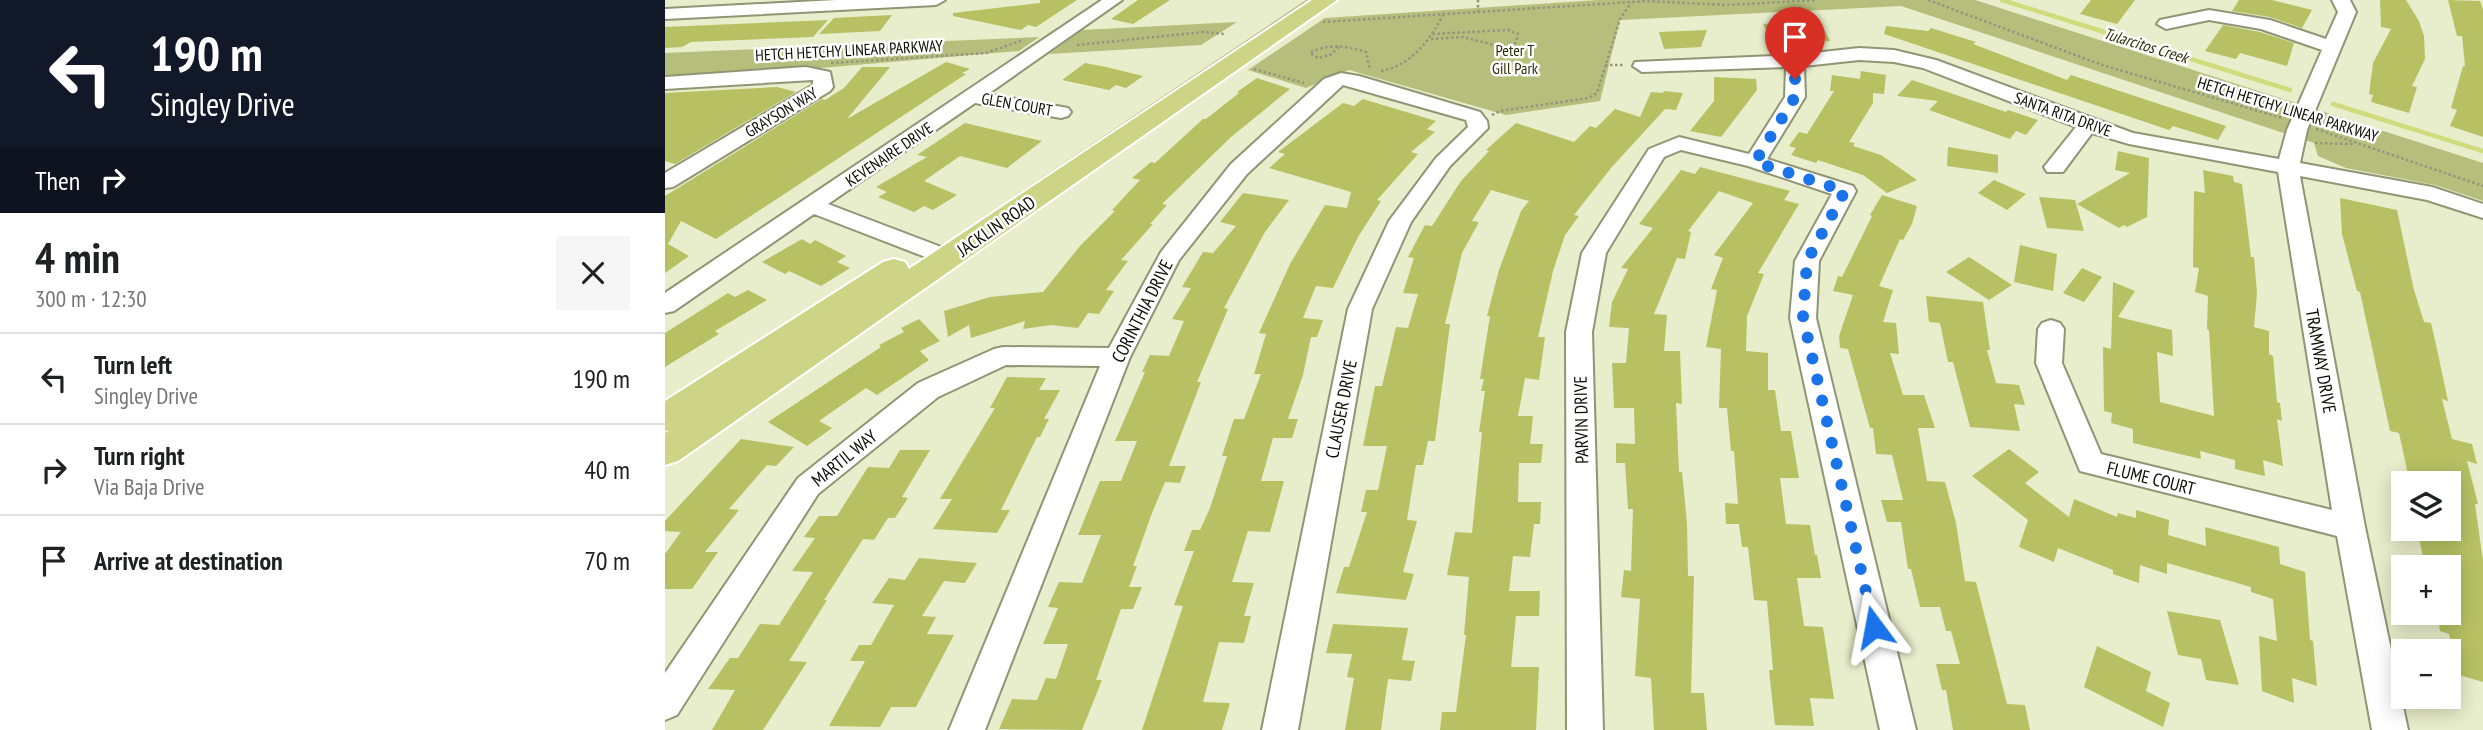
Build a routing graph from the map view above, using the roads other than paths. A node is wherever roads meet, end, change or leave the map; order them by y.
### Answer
1 (936, 0) edge
2 (1113, 0) edge
3 (1298, 0) edge
4 (1326, 0) edge
5 (2341, 0) edge
6 (791, 4) edge
7 (665, 14) edge
8 (2167, 24) dead end
9 (2334, 48) junction
10 (1795, 61) junction
11 (1642, 66) dead end
12 (665, 83) edge
13 (973, 97) junction
14 (1061, 112) dead end
15 (1478, 121) joint
16 (2088, 125) junction
17 (1755, 162) junction
18 (2055, 167) dead end
19 (2288, 167) junction
20 (665, 182) edge
21 (812, 206) junction
22 (2483, 211) edge
23 (936, 254) junction
24 (665, 305) edge
25 (2051, 329) dead end
26 (1117, 356) junction
27 (665, 418) edge
28 (665, 451) edge
29 (2350, 527) junction
30 (667, 696) edge
31 (967, 730) edge
32 (1280, 730) edge
33 (1585, 730) edge
34 (1898, 730) edge
35 (2390, 730) edge

1 - 6 street
2 - 13 street, KEVENAIRE DRIVE
3 - 23 main road, JACKLIN ROAD
4 - 23 main road, JACKLIN ROAD
5 - 9 street, TRAMWAY DRIVE
6 - 7 street
8 - 9 street
9 - 19 street, TRAMWAY DRIVE
10 - 11 street, SANTA RITA DRIVE
10 - 16 street, SANTA RITA DRIVE
10 - 17 street
12 - 20 street, GRAYSON WAY
13 - 14 street, GLEN COURT
13 - 21 street, KEVENAIRE DRIVE
15 - 26 street, CORINTHIA DRIVE
15 - 32 street, CLAUSER DRIVE
16 - 18 street
16 - 19 street, SANTA RITA DRIVE
17 - 33 street, PARVIN DRIVE
17 - 34 street
19 - 22 street, SANTA RITA DRIVE
19 - 29 street, TRAMWAY DRIVE
21 - 23 street
21 - 24 street, KEVENAIRE DRIVE
23 - 27 main road, JACKLIN ROAD
23 - 28 main road, JACKLIN ROAD
25 - 29 street, FLUME COURT
26 - 30 street, MARTIL WAY
26 - 31 street, CORINTHIA DRIVE
29 - 35 street, TRAMWAY DRIVE

